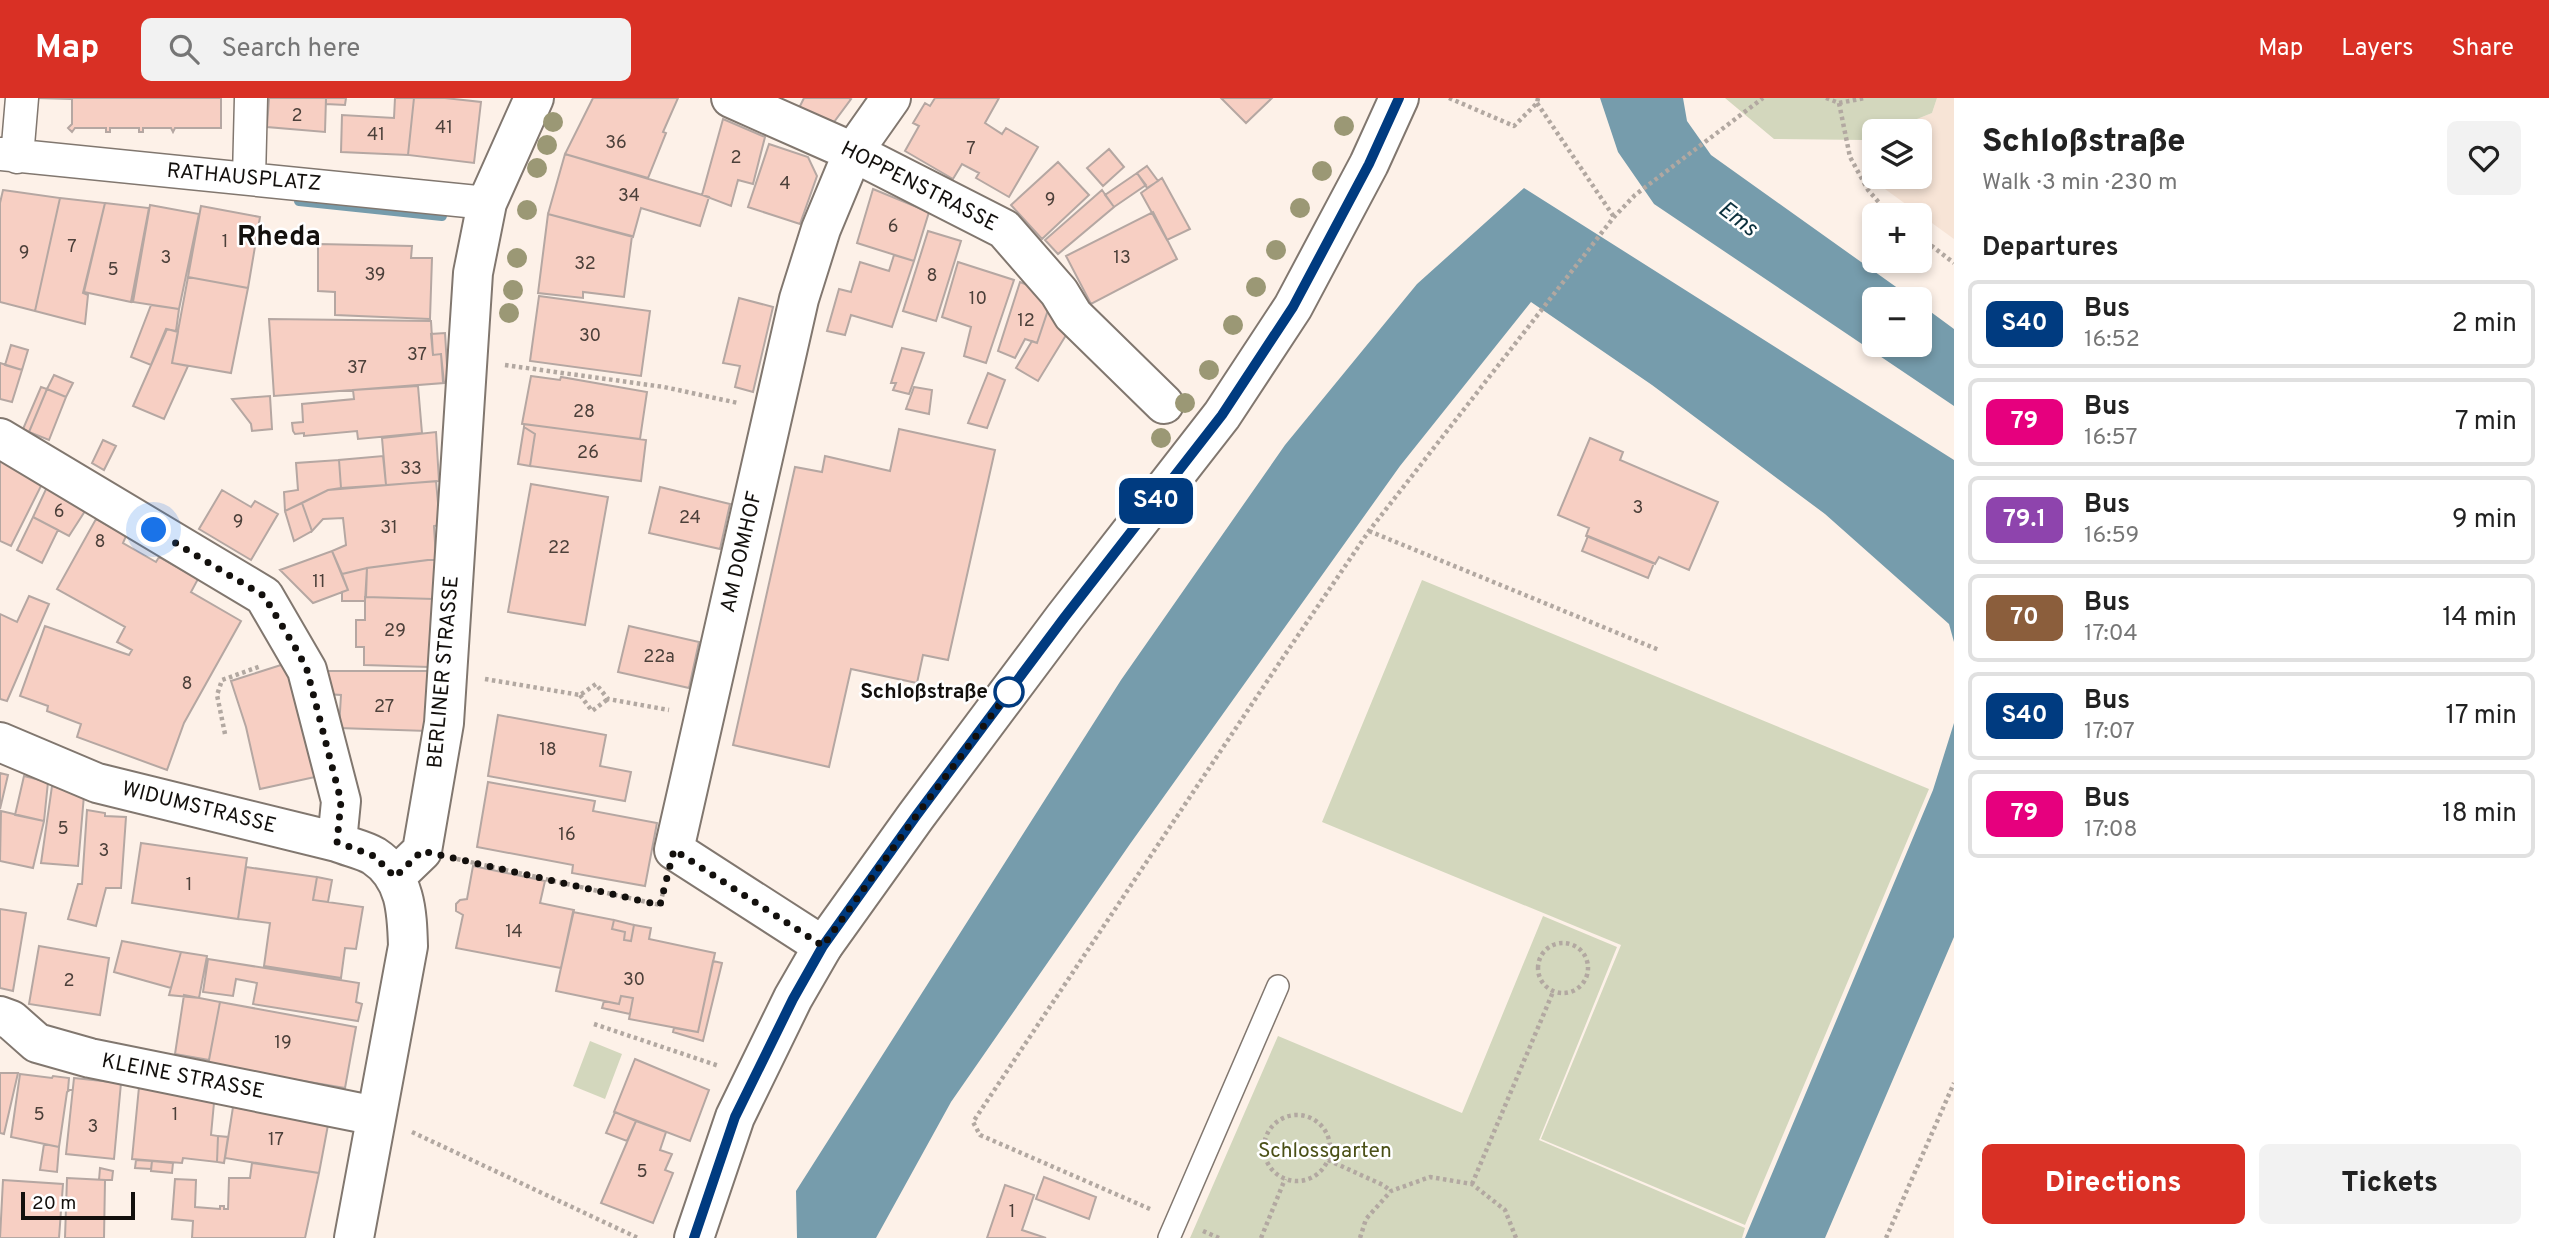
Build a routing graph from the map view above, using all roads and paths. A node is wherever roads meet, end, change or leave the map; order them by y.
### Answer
1 (22, 98) edge
2 (251, 98) edge
3 (534, 98) edge
4 (732, 98) edge
5 (891, 98) edge
6 (1399, 98) edge
7 (1449, 98) edge
8 (1763, 98) edge
9 (1826, 98) edge
10 (1864, 98) edge
11 (1537, 101) edge
12 (1839, 103) junction
13 (853, 152) junction
14 (9, 156) edge
15 (249, 178) junction
16 (487, 203) junction
17 (1879, 203) edge
18 (1615, 217) junction
19 (1932, 246) edge
20 (1954, 263) edge
21 (469, 361) junction
22 (1164, 404) dead end
23 (774, 411) junction
24 (0, 438) edge
25 (1369, 531) junction
26 (1658, 650) dead end
27 (298, 652) junction
28 (449, 673) junction
29 (580, 695) junction
30 (608, 699) junction
31 (704, 716) junction
32 (225, 734) dead end
33 (0, 742) edge
34 (337, 842) junction
35 (674, 850) junction
36 (408, 864) junction
37 (823, 946) junction
38 (1278, 986) dead end
39 (1553, 992) junction
40 (0, 1016) edge
41 (594, 1024) dead end
42 (753, 1078) junction
43 (1954, 1083) edge
44 (376, 1116) junction
45 (1328, 1160) junction
46 (1286, 1178) junction
47 (1472, 1184) junction
48 (1391, 1191) junction
49 (1173, 1229) edge
50 (354, 1238) edge
51 (638, 1238) edge
52 (694, 1238) edge
53 (1261, 1238) edge
54 (1360, 1238) edge
55 (1516, 1238) edge
56 (1886, 1238) edge

1 - 14 street
2 - 15 street
3 - 16 street, BERLINER STRASSE
4 - 13 street, HOPPENSTRASSE
5 - 13 street, AM DOMHOF
6 - 37 street
7 - 11 path
8 - 18 path
9 - 12 path
10 - 12 path
11 - 18 path
12 - 17 path
13 - 22 street, HOPPENSTRASSE
13 - 23 street, AM DOMHOF
14 - 15 street, RATHAUSPLATZ
15 - 16 street, RATHAUSPLATZ
16 - 21 street, BERLINER STRASSE
18 - 25 path
19 - 20 path
21 - 23 path
21 - 28 street, BERLINER STRASSE
23 - 31 street, AM DOMHOF
24 - 27 street
25 - 26 path
25 - 49 path
27 - 32 path
27 - 34 street
28 - 29 path
28 - 36 street, BERLINER STRASSE
29 - 30 path
29 - 30 path
30 - 31 path
31 - 35 street, AM DOMHOF
33 - 34 street, WIDUMSTRASSE
34 - 36 street, WIDUMSTRASSE
35 - 36 path
35 - 37 street
36 - 44 street
37 - 42 street
38 - 49 lane
39 - 39 path
39 - 47 path
40 - 44 street, KLEINE STRASSE
41 - 42 path
42 - 52 street
43 - 56 path
44 - 50 street
44 - 51 path
45 - 46 path
45 - 46 path
45 - 48 path
46 - 53 path
47 - 48 path
47 - 55 path
48 - 54 path

